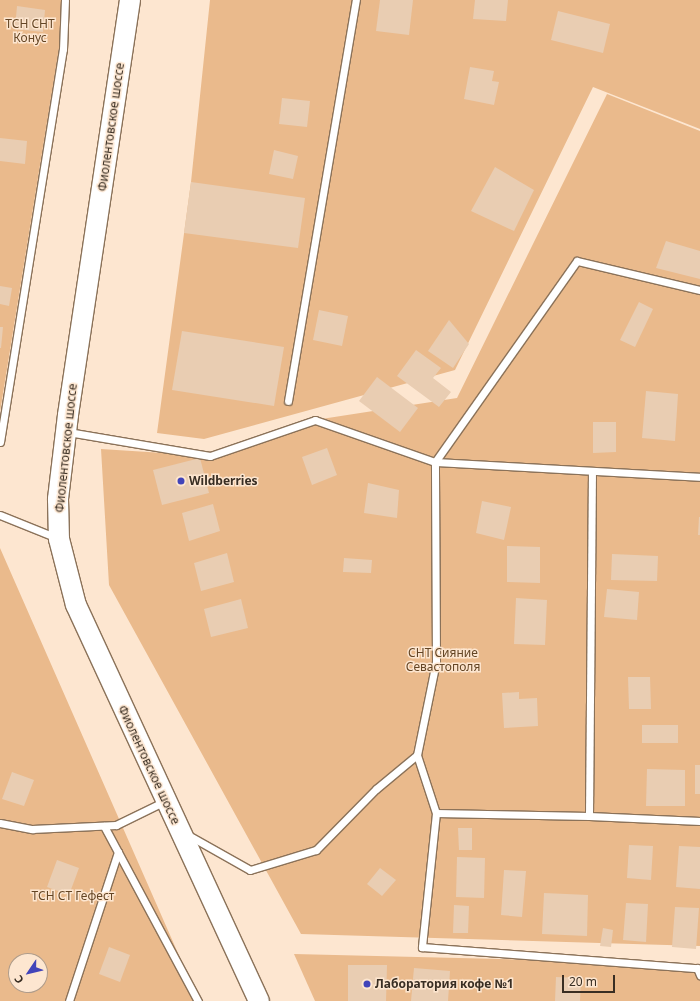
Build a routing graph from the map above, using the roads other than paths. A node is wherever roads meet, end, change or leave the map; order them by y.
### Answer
1 (65, 0) edge
2 (130, 0) edge
3 (356, 0) edge
4 (700, 290) edge
5 (288, 401) dead end
6 (66, 431) junction
7 (0, 442) edge
8 (434, 462) junction
9 (592, 471) junction
10 (700, 477) edge
11 (0, 514) edge
12 (59, 539) junction
13 (417, 755) junction
14 (165, 801) junction
15 (436, 813) junction
16 (589, 816) junction
17 (700, 821) edge
18 (0, 823) edge
19 (104, 826) junction
20 (178, 830) junction
21 (118, 852) junction
22 (699, 971) edge
23 (69, 1001) edge
24 (198, 1001) edge
25 (259, 1001) edge

1 - 7 lane
2 - 6 main road, Фиолентовское шоссе
3 - 5 lane
4 - 8 lane
6 - 8 lane
6 - 12 main road, Фиолентовское шоссе
8 - 9 lane
8 - 13 lane
9 - 10 lane
9 - 16 lane
11 - 12 lane
12 - 14 main road, Фиолентовское шоссе
13 - 15 lane
13 - 20 lane
14 - 19 lane
14 - 20 main road, Фиолентовское шоссе
15 - 16 lane
15 - 22 lane
16 - 17 lane
18 - 19 lane
19 - 21 lane
20 - 25 main road, Фиолентовское шоссе
21 - 23 lane
21 - 24 lane

